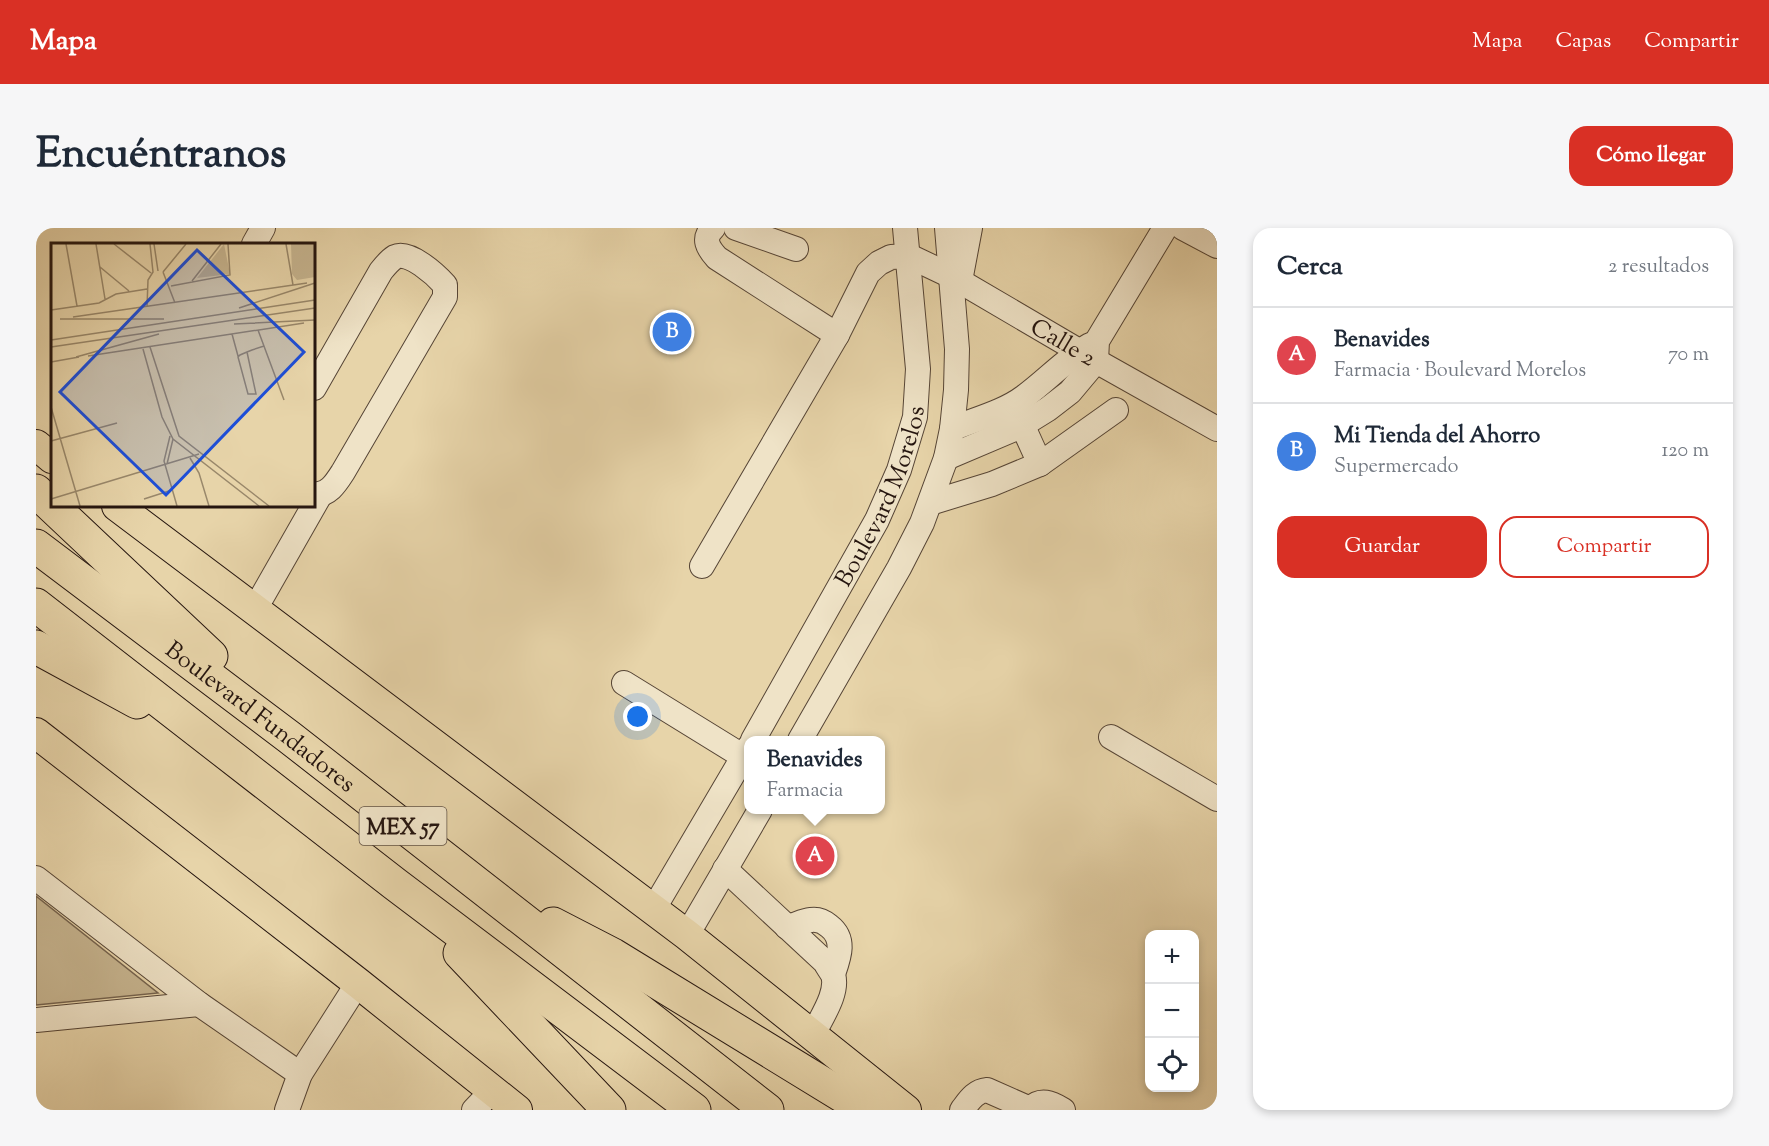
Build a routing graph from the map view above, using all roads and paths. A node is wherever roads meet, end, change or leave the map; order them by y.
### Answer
1 (263, 228) edge
2 (713, 228) edge
3 (736, 228) edge
4 (905, 228) edge
5 (947, 228) edge
6 (970, 228) edge
7 (1166, 228) edge
8 (1183, 228) edge
9 (255, 243) edge
10 (1217, 246) edge
11 (796, 249) dead end
12 (909, 256) junction
13 (956, 279) junction
14 (837, 335) junction
15 (1091, 351) junction
16 (315, 386) edge
17 (1116, 410) dead end
18 (1018, 414) junction
19 (952, 429) junction
20 (1217, 429) edge
21 (36, 445) edge
22 (51, 457) edge
23 (946, 458) junction
24 (1040, 464) junction
25 (36, 491) edge
26 (317, 494) edge
27 (930, 503) junction
28 (51, 505) edge
29 (53, 507) edge
30 (310, 507) edge
31 (127, 509) edge
32 (36, 546) edge
33 (702, 566) dead end
34 (36, 604) edge
35 (255, 609) junction
36 (36, 647) edge
37 (624, 684) dead end
38 (36, 733) edge
39 (755, 736) edge
40 (803, 736) edge
41 (289, 737) junction
42 (1112, 737) dead end
43 (218, 745) junction
44 (744, 746) edge
45 (744, 755) edge
46 (1217, 799) edge
47 (758, 814) edge
48 (725, 869) junction
49 (36, 878) edge
50 (395, 884) junction
51 (478, 885) junction
52 (653, 910) junction
53 (687, 934) junction
54 (358, 983) junction
55 (199, 1004) junction
56 (36, 1020) edge
57 (813, 1035) junction
58 (300, 1074) junction
59 (483, 1100) edge
60 (286, 1110) edge
61 (517, 1110) edge
62 (609, 1110) edge
63 (694, 1110) edge
64 (767, 1110) edge
65 (866, 1110) edge
66 (906, 1110) edge
67 (962, 1110) edge
68 (1030, 1110) edge
69 (1063, 1110) edge

1 - 9 street
2 - 14 street
3 - 11 street
4 - 12 street, Boulevard Morelos
5 - 13 street, Boulevard Morelos
6 - 13 street
7 - 15 street
8 - 10 street
12 - 13 street, Calle 2
12 - 14 street
12 - 39 street, Boulevard Morelos
13 - 15 street, Calle 2
13 - 19 street, Boulevard Morelos
14 - 33 street
15 - 18 street
15 - 20 street, Calle 2
16 - 26 street
17 - 24 street
18 - 19 street
18 - 23 street
18 - 24 street
19 - 23 street, Boulevard Morelos
21 - 22 main road
23 - 27 street, Boulevard Morelos
24 - 27 street
25 - 28 highway
27 - 40 street, Boulevard Morelos
29 - 41 highway
30 - 35 street
31 - 35 main road
32 - 41 highway, Boulevard Fundadores / MEX 57
34 - 43 highway, Boulevard Fundadores / MEX 57
35 - 52 main road
36 - 43 highway
37 - 44 street
38 - 54 main road
41 - 51 highway, Boulevard Fundadores / MEX 57
42 - 46 street
43 - 50 highway, Boulevard Fundadores / MEX 57
45 - 52 street, Boulevard Morelos
47 - 48 street
48 - 53 street
48 - 57 street
49 - 55 street
50 - 62 highway
50 - 63 highway, Boulevard Fundadores / MEX 57
51 - 64 highway, Boulevard Fundadores / MEX 57
51 - 65 highway
52 - 53 main road
53 - 57 main road
54 - 58 street
54 - 59 main road
55 - 56 street
55 - 58 street
57 - 66 main road
58 - 60 street
59 - 61 main road
67 - 68 street
68 - 69 street

